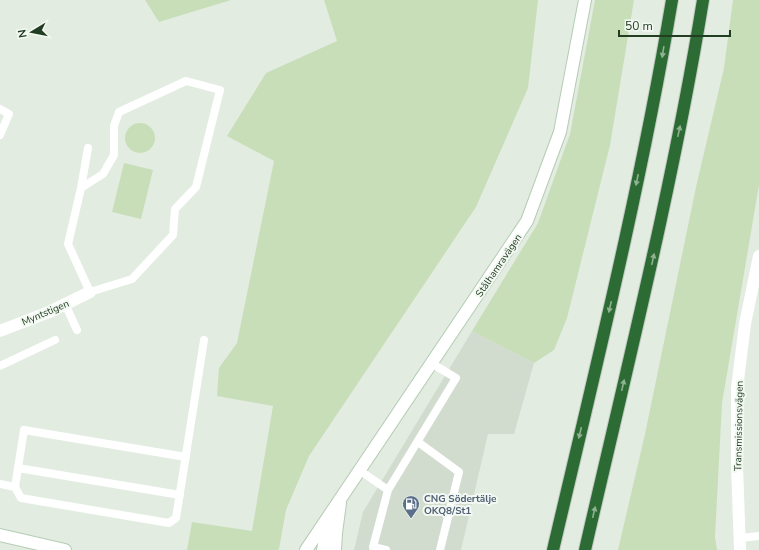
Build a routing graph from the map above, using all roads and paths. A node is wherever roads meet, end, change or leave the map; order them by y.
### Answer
1 (585, 0) edge
2 (672, 0) edge
3 (703, 0) edge
4 (0, 109) edge
5 (0, 135) edge
6 (88, 148) dead end
7 (81, 188) junction
8 (759, 256) edge
9 (90, 292) junction
10 (65, 304) junction
11 (77, 330) dead end
12 (0, 331) edge
13 (56, 340) dead end
14 (204, 340) dead end
15 (431, 363) junction
16 (0, 366) edge
17 (418, 442) junction
18 (186, 457) junction
19 (18, 468) junction
20 (359, 470) junction
21 (0, 484) edge
22 (15, 487) junction
23 (388, 490) junction
24 (180, 495) junction
25 (340, 498) junction
26 (330, 516) junction
27 (0, 535) edge
28 (759, 536) edge
29 (740, 544) edge
30 (65, 550) edge
31 (306, 550) edge
32 (323, 550) edge
33 (335, 550) edge
34 (386, 550) edge
35 (440, 550) edge
36 (553, 550) edge
37 (585, 550) edge

1 - 15 main road, Stålhamravägen
2 -> 36 highway
37 -> 3 highway
4 - 5 lane
6 - 7 lane
7 - 9 lane
7 - 9 lane
8 - 29 main road, Transmissionsvägen
9 - 10 main road, Myntstigen
10 - 11 lane
10 - 12 main road, Myntstigen
13 - 16 lane
14 - 18 lane
15 - 17 lane
15 - 20 main road, Stålhamravägen
17 - 23 lane
17 - 35 lane
18 - 19 lane
18 - 24 lane
19 - 22 lane
19 - 24 lane
20 - 23 lane
20 - 25 main road, Stålhamravägen
21 - 22 lane
22 - 24 lane
23 - 34 lane
25 - 26 main road, Stålhamravägen
25 - 33 main road, Stålhamravägen
26 - 31 main road, Stålhamravägen
26 - 32 main road, Stålhamravägen
27 - 30 main road
28 - 29 lane

